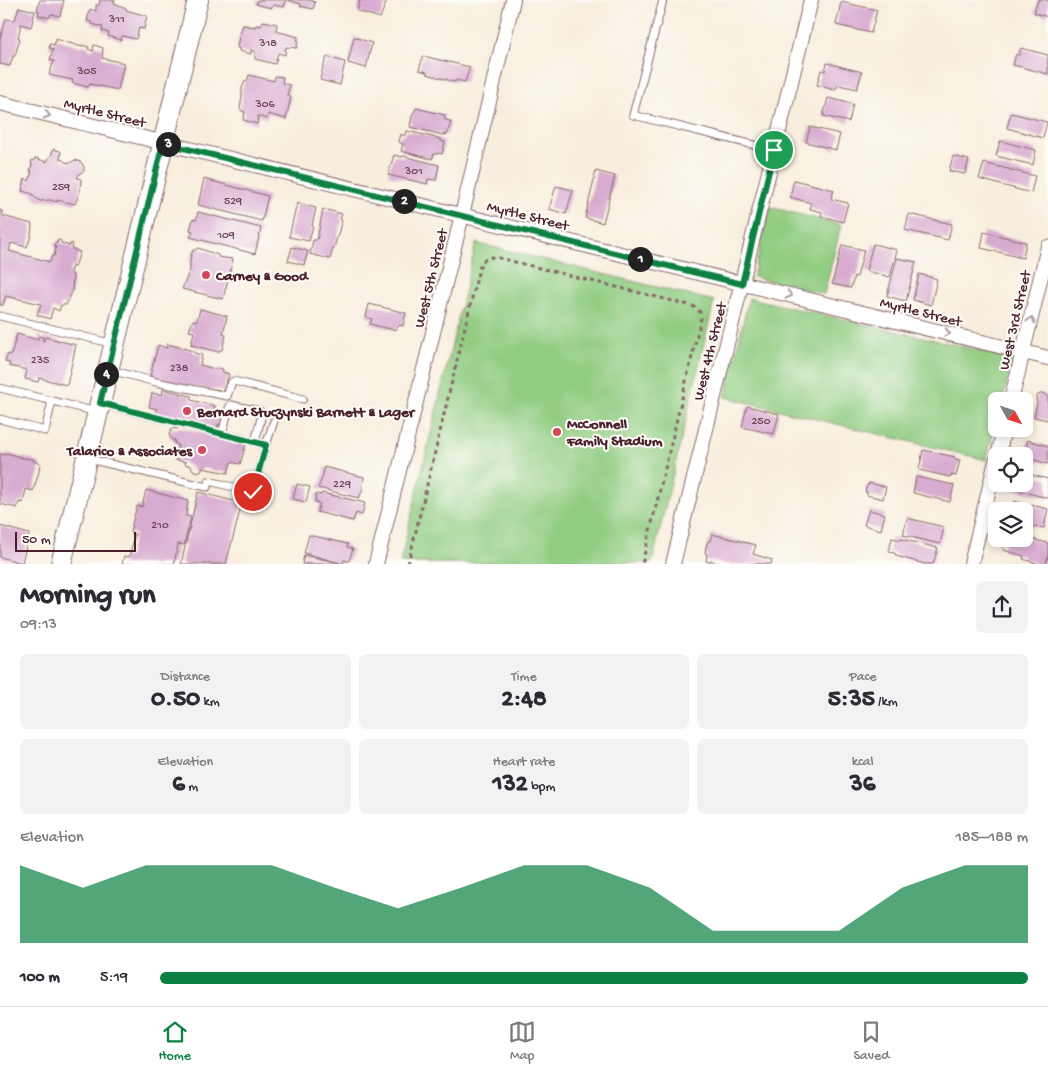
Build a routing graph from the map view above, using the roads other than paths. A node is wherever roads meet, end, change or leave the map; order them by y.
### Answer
1 (198, 0) edge
2 (513, 0) edge
3 (663, 0) edge
4 (811, 0) edge
5 (0, 104) edge
6 (163, 143) junction
7 (774, 150) junction
8 (462, 215) junction
9 (1048, 246) edge
10 (742, 284) junction
11 (0, 316) edge
12 (114, 344) junction
13 (1023, 352) junction
14 (1048, 358) edge
15 (107, 370) junction
16 (0, 388) edge
17 (1013, 392) edge
18 (303, 399) dead end
19 (52, 401) junction
20 (99, 408) junction
21 (0, 419) edge
22 (274, 421) dead end
23 (222, 434) junction
24 (255, 442) junction
25 (266, 445) junction
26 (86, 458) junction
27 (988, 492) edge
28 (61, 564) edge
29 (376, 564) edge
30 (673, 564) edge
31 (971, 564) edge

1 - 6 main road
2 - 8 street, West 5th Street
3 - 7 lane
4 - 7 street, West 4th Street
5 -> 6 street, Myrtle Street
6 - 8 street, Myrtle Street
6 - 12 main road
7 - 10 street, West 4th Street
8 - 10 street, Myrtle Street
8 - 29 street, West 5th Street
13 -> 9 street, West 3rd Street
10 -> 13 street, Myrtle Street
10 - 30 street, West 4th Street
11 - 12 lane
12 - 15 main road
13 - 14 street, Myrtle Street
13 - 17 street, West 3rd Street
15 - 18 lane
15 - 20 main road
16 - 19 lane
19 - 20 lane
19 - 21 lane
20 - 23 lane
20 - 26 main road
22 - 25 lane
23 - 24 lane
23 - 24 lane
24 - 25 lane
25 - 26 lane
26 - 28 main road
27 - 31 street

